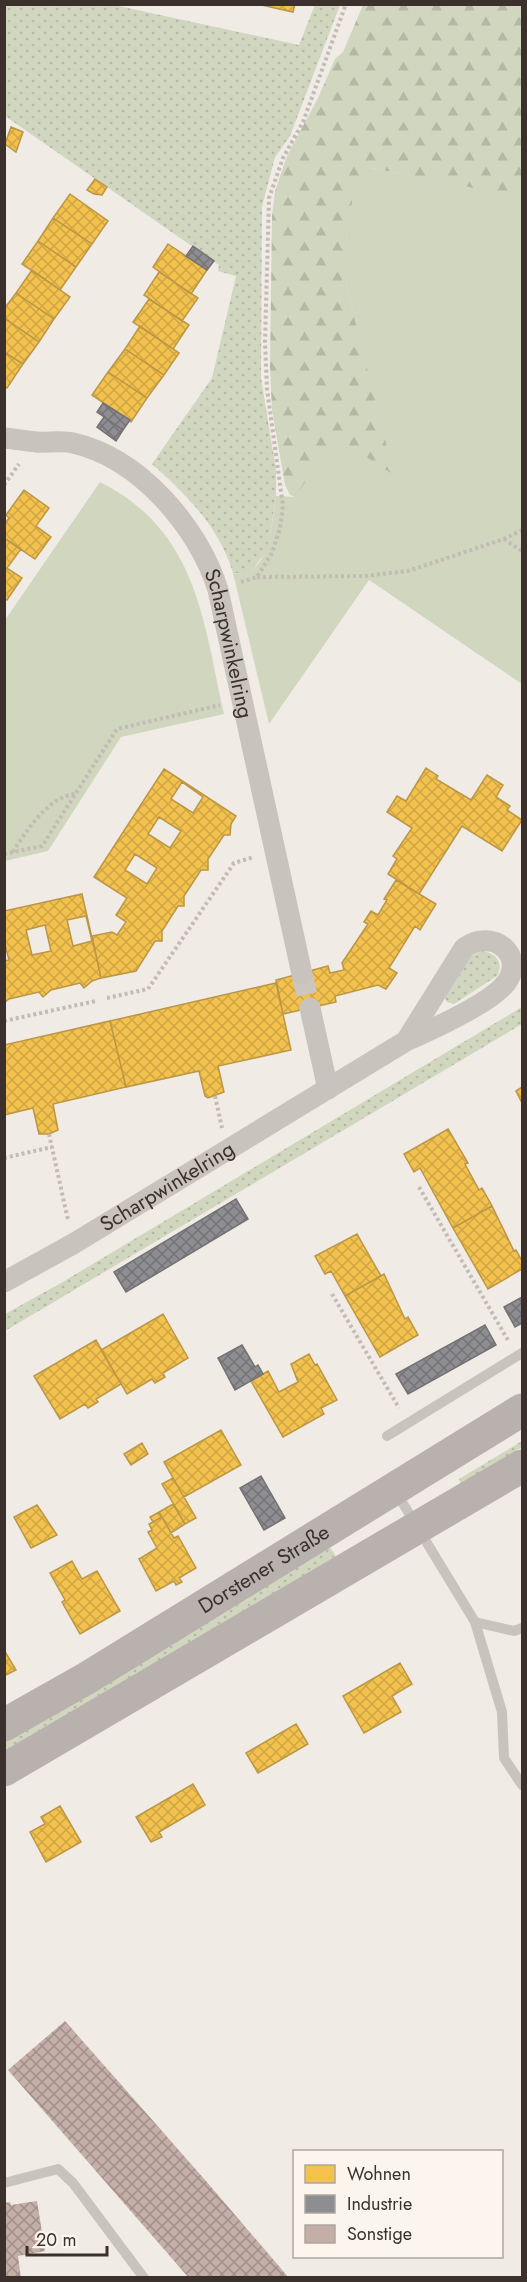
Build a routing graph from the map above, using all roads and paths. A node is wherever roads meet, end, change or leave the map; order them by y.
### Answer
1 (346, 4) edge
2 (4, 438) edge
3 (522, 530) edge
4 (504, 539) junction
5 (522, 551) edge
6 (257, 577) junction
7 (218, 590) junction
8 (241, 701) junction
9 (75, 794) junction
10 (275, 851) junction
11 (13, 852) junction
12 (4, 854) edge
13 (302, 974) tunnel mouth
14 (107, 998) dead end
15 (96, 1001) dead end
16 (310, 1008) tunnel mouth
17 (4, 1021) edge
18 (406, 1041) junction
19 (328, 1089) junction
20 (49, 1134) dead end
21 (52, 1147) junction
22 (4, 1158) edge
23 (419, 1187) dead end
24 (73, 1244) junction
25 (4, 1282) edge
26 (332, 1294) dead end
27 (520, 1354) edge
28 (522, 1410) edge
29 (409, 1423) junction
30 (387, 1436) dead end
31 (522, 1466) edge
32 (394, 1490) junction
33 (418, 1529) junction
34 (475, 1622) junction
35 (522, 1628) edge
36 (4, 1725) edge
37 (4, 1770) edge
38 (522, 1785) edge
39 (4, 2183) edge
40 (144, 2277) edge

1 - 6 path
2 - 7 street, Scharpwinkelring
3 - 4 path
4 - 5 path
4 - 6 path
6 - 7 path
7 - 8 street, Scharpwinkelring
8 - 9 path
8 - 10 street, Scharpwinkelring
9 - 11 path
9 - 11 path
10 - 13 street, Scharpwinkelring
10 - 14 path
11 - 12 path
15 - 17 path
16 - 19 street
18 - 18 street, Scharpwinkelring
18 - 19 street, Scharpwinkelring
19 - 24 street, Scharpwinkelring
20 - 21 path
21 - 22 path
21 - 24 path
23 - 27 path
24 - 25 street, Scharpwinkelring
26 - 29 path
27 - 29 lane
28 - 32 main road, Dorstener Straße
29 - 30 lane
31 - 33 main road, Dorstener Straße
32 - 33 lane
32 - 36 main road, Dorstener Straße
33 - 34 lane
33 - 37 main road, Dorstener Straße
34 - 35 lane
34 - 38 lane
39 - 40 lane

